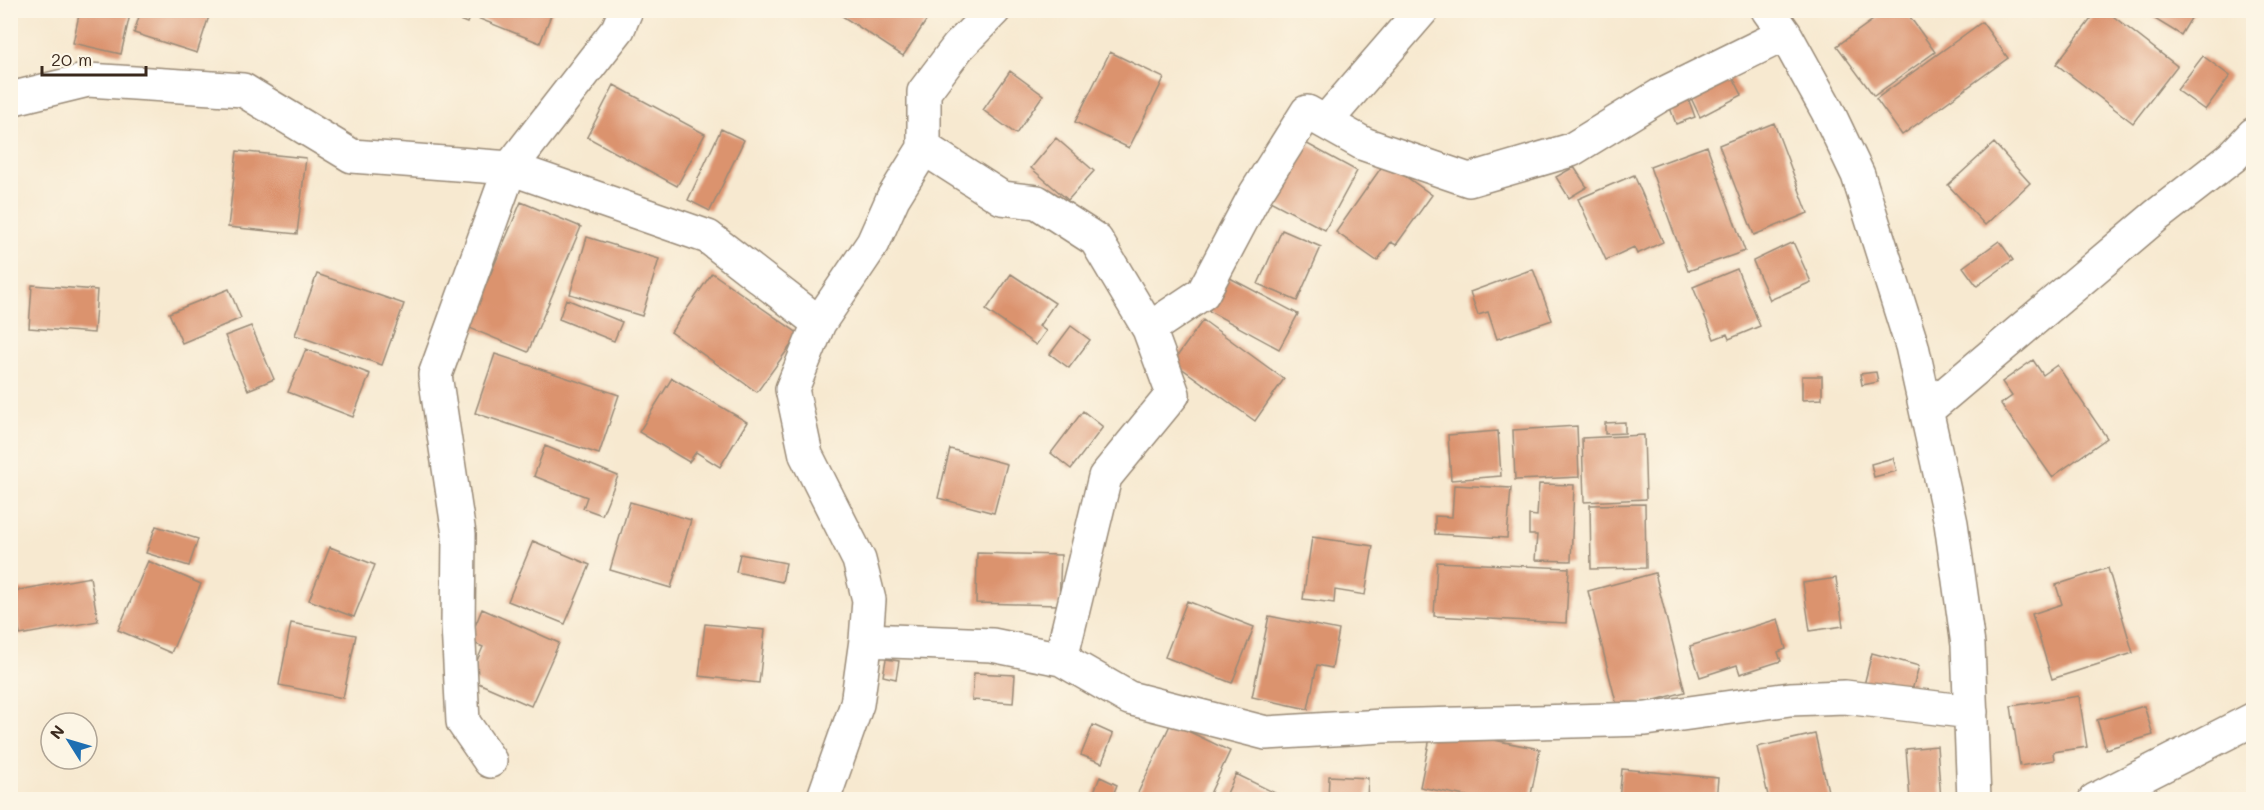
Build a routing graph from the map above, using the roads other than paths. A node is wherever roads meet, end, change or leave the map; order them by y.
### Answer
1 (626, 10) edge
2 (994, 10) edge
3 (1422, 10) edge
4 (1777, 22) edge
5 (10, 99) edge
6 (1326, 121) junction
7 (2253, 134) edge
8 (924, 148) junction
9 (510, 168) junction
10 (819, 323) junction
11 (1149, 329) junction
12 (1927, 410) junction
13 (866, 640) junction
14 (1061, 659) junction
15 (1971, 712) junction
16 (2253, 719) edge
17 (490, 761) dead end
18 (823, 800) edge
19 (1974, 800) edge
20 (2095, 800) edge

1 - 9 street
2 - 8 street
3 - 6 street
4 - 6 street
4 - 12 street
5 - 9 street
6 - 11 street
7 - 12 street
8 - 10 street
8 - 11 street
9 - 10 street
9 - 17 street
10 - 13 street
11 - 14 street
12 - 15 street
13 - 14 street
13 - 18 street
14 - 15 street
15 - 19 street
16 - 20 street

